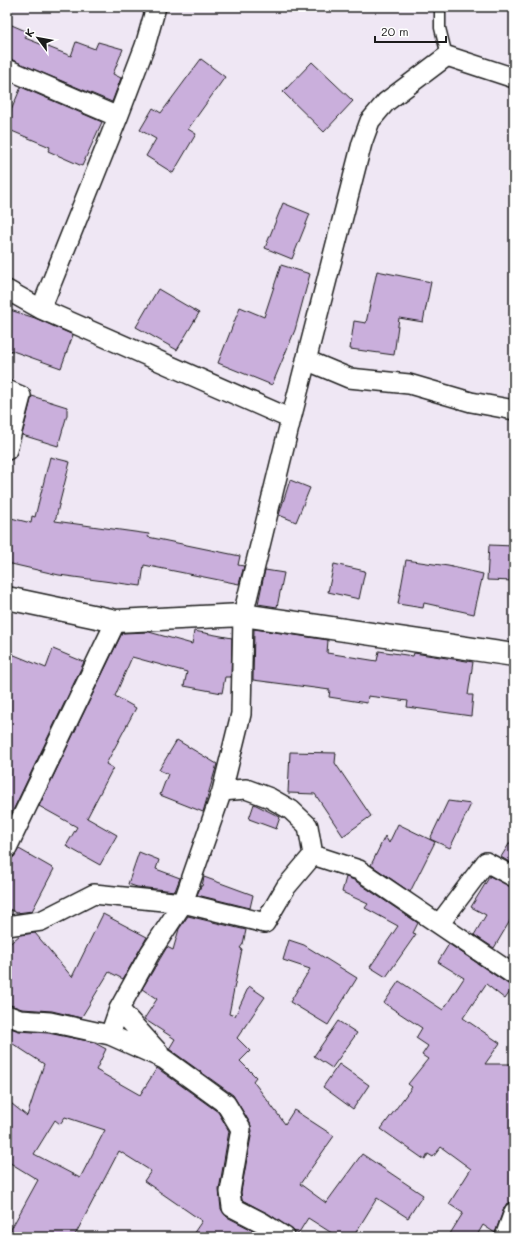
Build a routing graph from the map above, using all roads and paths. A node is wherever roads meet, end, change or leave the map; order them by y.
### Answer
1 (156, 7) edge
2 (440, 7) edge
3 (447, 56) junction
4 (7, 69) edge
5 (514, 78) edge
6 (118, 117) junction
7 (7, 290) edge
8 (41, 309) junction
9 (306, 360) junction
10 (7, 390) edge
11 (514, 410) edge
12 (291, 419) junction
13 (7, 450) edge
14 (7, 598) edge
15 (243, 615) junction
16 (116, 621) junction
17 (514, 655) edge
18 (222, 791) junction
19 (7, 848) edge
20 (313, 855) junction
21 (514, 877) edge
22 (183, 903) junction
23 (440, 923) junction
24 (7, 926) edge
25 (514, 975) edge
26 (120, 1008) junction
27 (7, 1015) edge
28 (110, 1035) junction
29 (164, 1059) junction
30 (514, 1212) edge
31 (258, 1230) edge
32 (285, 1237) edge
33 (505, 1237) edge

1 - 6 street
2 - 3 lane
3 - 5 street
3 - 9 street
4 - 6 street
6 - 8 street
7 - 8 street
8 - 12 street
9 - 11 street
9 - 12 street
10 - 13 street
12 - 15 street
14 - 16 street
15 - 16 street
15 - 17 street
15 - 18 street
16 - 19 street
18 - 20 street
18 - 22 street
20 - 22 street
20 - 23 street
21 - 23 street
22 - 24 street
22 - 26 street
23 - 25 street
26 - 28 street
26 - 29 street
27 - 28 street
28 - 29 street
29 - 31 street
30 - 33 street
31 - 32 street

